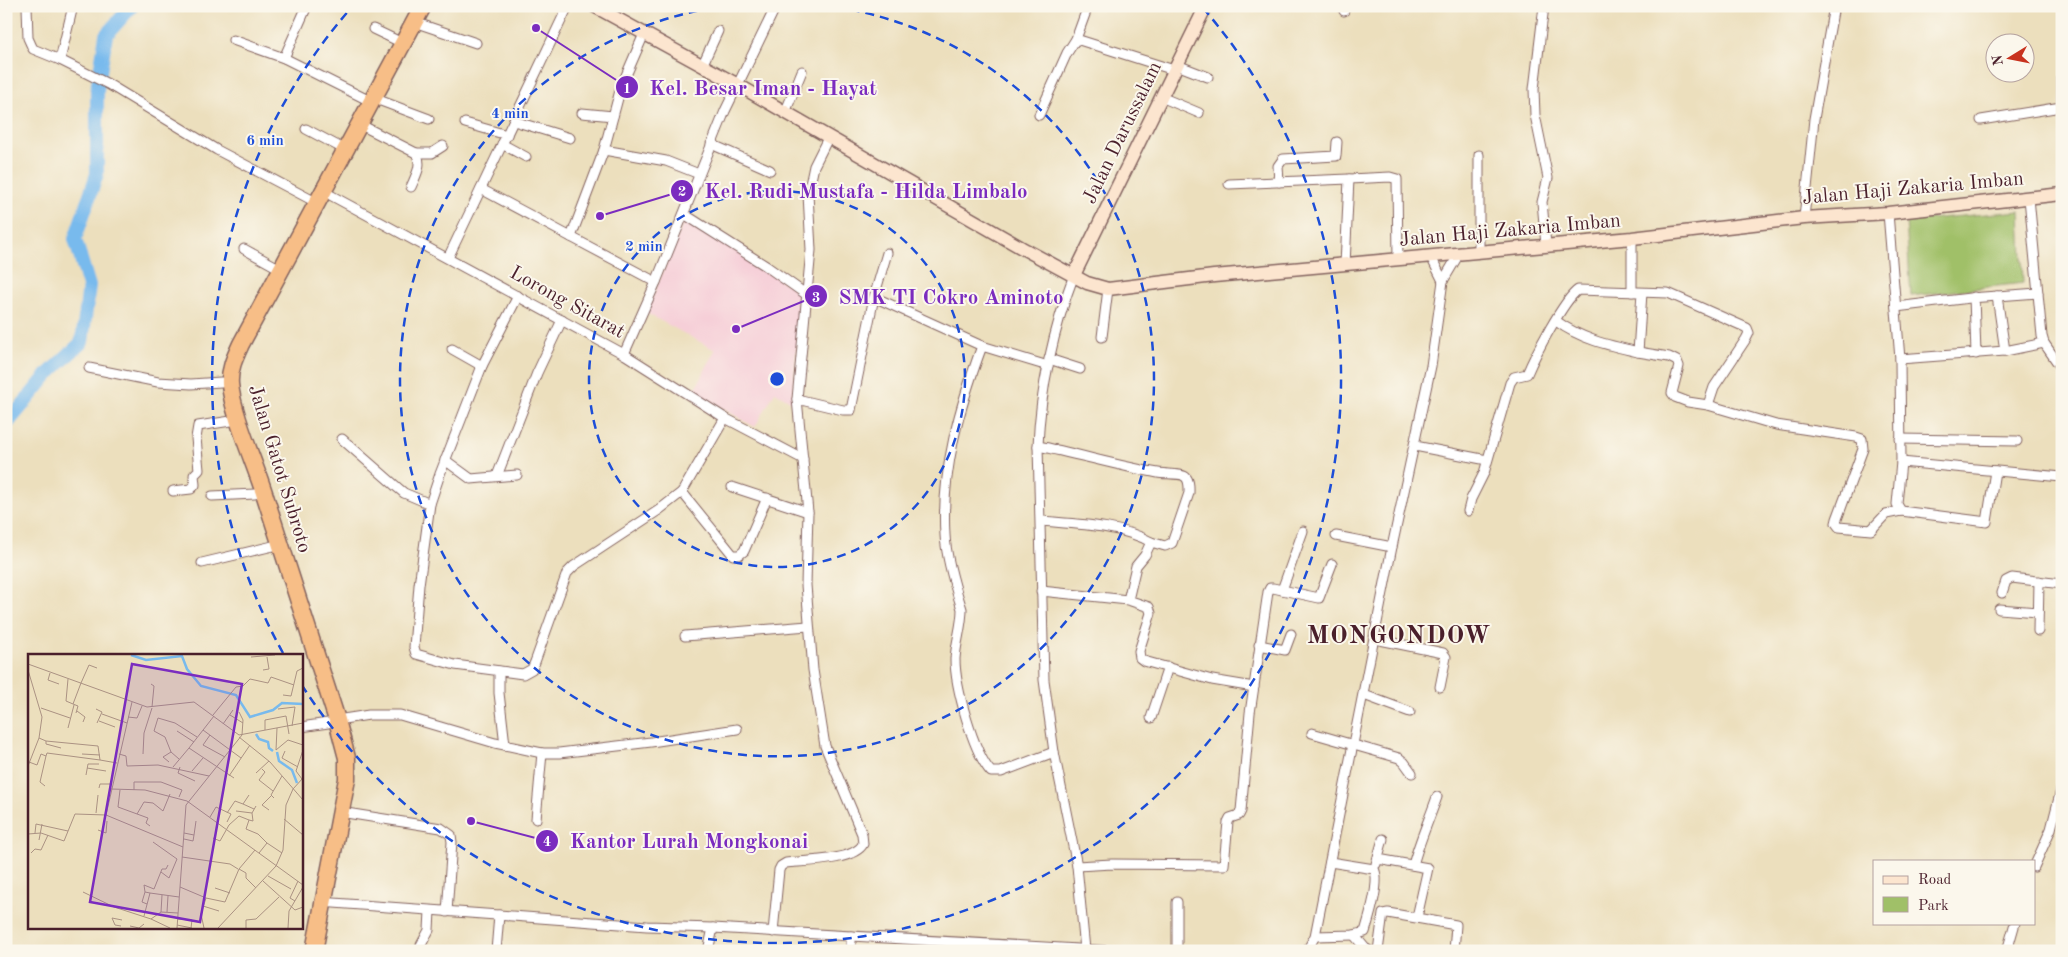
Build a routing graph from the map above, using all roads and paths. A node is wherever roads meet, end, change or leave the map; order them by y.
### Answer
1 (27, 6) edge
2 (73, 6) edge
3 (307, 6) edge
4 (568, 6) edge
5 (594, 6) edge
6 (776, 6) edge
7 (1088, 6) edge
8 (1206, 6) edge
9 (1544, 6) edge
10 (1834, 6) edge
11 (417, 11) edge
12 (373, 29) dead end
13 (718, 31) dead end
14 (644, 34) junction
15 (1076, 39) junction
16 (233, 40) dead end
17 (396, 40) junction
18 (476, 43) dead end
19 (284, 58) junction
20 (60, 60) junction
21 (702, 66) junction
22 (1175, 68) junction
23 (2062, 70) edge
24 (802, 71) dead end
25 (1208, 77) dead end
26 (738, 85) junction
27 (369, 98) junction
28 (1161, 98) junction
29 (2061, 107) edge
30 (582, 113) dead end
31 (785, 113) junction
32 (1199, 113) dead end
33 (1039, 115) dead end
34 (613, 116) junction
35 (429, 119) dead end
36 (1981, 120) dead end
37 (514, 121) junction
38 (465, 123) dead end
39 (359, 124) junction
40 (306, 129) dead end
41 (507, 135) junction
42 (570, 138) dead end
43 (828, 138) junction
44 (2062, 140) edge
45 (1337, 142) dead end
46 (502, 144) junction
47 (711, 144) junction
48 (338, 146) junction
49 (442, 146) dead end
50 (604, 150) junction
51 (416, 153) junction
52 (1479, 155) dead end
53 (526, 157) dead end
54 (770, 170) dead end
55 (699, 174) junction
56 (1349, 179) junction
57 (1280, 182) junction
58 (1228, 184) dead end
59 (411, 187) dead end
60 (481, 189) junction
61 (316, 192) junction
62 (2062, 194) edge
63 (2029, 198) junction
64 (1888, 213) junction
65 (684, 214) junction
66 (1804, 218) junction
67 (571, 237) junction
68 (1632, 238) junction
69 (1546, 245) junction
70 (244, 249) dead end
71 (1479, 252) junction
72 (887, 253) dead end
73 (1459, 254) junction
74 (1431, 257) junction
75 (448, 258) junction
76 (1398, 260) junction
77 (1345, 265) junction
78 (275, 266) junction
79 (1074, 276) junction
80 (1443, 281) junction
81 (656, 282) junction
82 (1108, 289) junction
83 (1637, 292) junction
84 (2038, 293) junction
85 (807, 295) junction
86 (518, 296) junction
87 (1997, 296) junction
88 (1974, 297) junction
89 (874, 298) junction
90 (1896, 307) junction
91 (562, 320) junction
92 (1556, 321) junction
93 (1102, 337) dead end
94 (239, 340) junction
95 (2044, 343) junction
96 (982, 346) junction
97 (452, 349) dead end
98 (2005, 351) junction
99 (1638, 352) junction
100 (624, 354) junction
101 (1976, 354) junction
102 (1900, 359) junction
103 (1049, 363) junction
104 (482, 366) junction
105 (89, 368) dead end
106 (1080, 369) dead end
107 (2062, 369) edge
108 (216, 382) junction
109 (797, 399) junction
110 (1708, 404) junction
111 (725, 418) junction
112 (231, 421) junction
113 (342, 439) dead end
114 (1900, 439) junction
115 (2017, 441) dead end
116 (1038, 446) junction
117 (1415, 446) junction
118 (803, 460) junction
119 (1487, 460) junction
120 (1901, 462) junction
121 (442, 467) junction
122 (1995, 471) junction
123 (517, 475) dead end
124 (497, 476) junction
125 (2062, 478) edge
126 (732, 487) dead end
127 (173, 491) dead end
128 (682, 492) junction
129 (255, 494) junction
130 (212, 496) dead end
131 (767, 498) junction
132 (430, 504) junction
133 (1468, 511) dead end
134 (1901, 511) junction
135 (808, 512) junction
136 (1040, 521) junction
137 (1302, 531) dead end
138 (1336, 536) dead end
139 (1151, 542) junction
140 (273, 546) junction
141 (1392, 547) junction
142 (202, 563) dead end
143 (1332, 564) dead end
144 (2039, 581) junction
145 (2062, 584) edge
146 (1282, 590) junction
147 (1041, 591) junction
148 (2002, 593) dead end
149 (293, 599) junction
150 (1128, 600) junction
151 (1999, 609) dead end
152 (2038, 612) junction
153 (808, 626) junction
154 (2038, 631) dead end
155 (1291, 634) dead end
156 (684, 636) dead end
157 (1375, 639) junction
158 (1259, 645) junction
159 (1168, 667) junction
160 (499, 671) junction
161 (1254, 687) junction
162 (1440, 687) dead end
163 (1364, 695) junction
164 (1410, 712) dead end
165 (1151, 718) dead end
166 (332, 721) junction
167 (302, 728) edge
168 (737, 729) dead end
169 (1312, 733) dead end
170 (505, 745) junction
171 (1354, 745) junction
172 (1054, 752) junction
173 (542, 753) junction
174 (1412, 773) dead end
175 (2062, 786) edge
176 (1437, 797) dead end
177 (340, 812) junction
178 (536, 819) dead end
179 (1384, 839) dead end
180 (1378, 859) junction
181 (1330, 862) junction
182 (2036, 862) edge
183 (1413, 865) junction
184 (1077, 866) junction
185 (1374, 869) junction
186 (319, 902) junction
187 (1177, 902) dead end
188 (430, 911) junction
189 (447, 912) junction
190 (500, 915) junction
191 (1416, 917) junction
192 (2015, 924) edge
193 (713, 928) junction
194 (773, 932) junction
195 (1354, 934) junction
196 (851, 936) junction
197 (1315, 936) junction
198 (421, 945) dead end
199 (1035, 949) edge
200 (1081, 949) edge
201 (306, 951) edge
202 (314, 951) edge
203 (496, 951) edge
204 (708, 951) edge
205 (851, 951) edge
206 (1113, 951) edge
207 (1178, 951) edge
208 (1307, 951) edge
209 (1370, 951) edge
210 (1378, 951) edge
211 (1454, 951) edge
212 (2007, 951) edge

1 - 20 street, Lorong Sitarat
2 - 20 street
3 - 19 street
4 - 37 street
5 - 14 main road, Jalan Haji Zakaria Imban
6 - 26 street, Lorong Sitarat
7 - 15 street
8 - 22 main road, Jalan Darussalam
9 - 69 street
10 - 66 street
11 - 17 highway, Jalan Gatot Subroto
11 - 18 street
11 - 27 highway, Jalan Gatot Subroto
12 - 17 street
13 - 21 street
14 - 21 main road, Jalan Haji Zakaria Imban
14 - 34 street
15 - 22 street
15 - 33 street
16 - 19 street
17 - 27 highway, Jalan Gatot Subroto
19 - 27 street
20 - 61 street, Lorong Sitarat
21 - 26 main road, Jalan Haji Zakaria Imban
22 - 25 street
22 - 28 main road, Jalan Darussalam
23 - 29 street
24 - 31 street
26 - 31 main road, Jalan Haji Zakaria Imban
26 - 47 street, Lorong Sitarat
27 - 35 street
27 - 39 highway, Jalan Gatot Subroto
27 - 48 highway, Jalan Gatot Subroto
28 - 32 street
28 - 79 main road, Jalan Darussalam
29 - 36 street
29 - 44 street
30 - 34 street
31 - 43 main road, Jalan Haji Zakaria Imban
34 - 50 street
37 - 41 street
37 - 42 street
38 - 41 street
39 - 51 street
39 - 61 highway, Jalan Gatot Subroto
40 - 48 street
41 - 46 street
43 - 79 main road, Jalan Haji Zakaria Imban
43 - 85 street
45 - 57 street
46 - 53 street
46 - 60 street
47 - 54 street
47 - 55 street, Lorong Sitarat
48 - 61 highway, Jalan Gatot Subroto
49 - 51 street
50 - 55 street
50 - 67 street
51 - 59 street
52 - 71 street
55 - 65 street, Lorong Sitarat
56 - 57 street
56 - 76 street
56 - 77 street
57 - 58 street
60 - 67 street
60 - 75 street
61 - 75 street, Lorong Sitarat
61 - 78 highway, Jalan Gatot Subroto
61 - 94 highway, Jalan Gatot Subroto
62 - 63 main road, Jalan Haji Zakaria Imban
63 - 64 main road, Jalan Haji Zakaria Imban
63 - 84 street
64 - 66 main road, Jalan Haji Zakaria Imban
64 - 90 street
65 - 81 street, Lorong Sitarat
65 - 85 street
66 - 68 main road, Jalan Haji Zakaria Imban
67 - 81 street
68 - 69 main road, Jalan Haji Zakaria Imban
68 - 83 street
69 - 71 main road, Jalan Haji Zakaria Imban
70 - 78 street
71 - 73 main road, Jalan Haji Zakaria Imban
72 - 89 street
73 - 74 main road, Jalan Haji Zakaria Imban
73 - 80 street
74 - 76 main road, Jalan Haji Zakaria Imban
74 - 80 street
75 - 86 street, Lorong Sitarat
76 - 77 main road, Jalan Haji Zakaria Imban
77 - 82 main road, Jalan Haji Zakaria Imban
78 - 94 highway, Jalan Gatot Subroto
79 - 82 main road, Jalan Haji Zakaria Imban
79 - 103 street
80 - 117 street
81 - 100 street, Lorong Sitarat
82 - 93 street
83 - 92 street
83 - 99 street
83 - 110 street
84 - 87 street
84 - 95 street
85 - 109 street
86 - 91 street, Lorong Sitarat
86 - 104 street
87 - 88 street
87 - 98 street
88 - 90 street
88 - 101 street
89 - 96 street
89 - 109 street
90 - 102 street
91 - 100 street, Lorong Sitarat
91 - 124 street
92 - 99 street
92 - 119 street
94 - 108 highway, Jalan Gatot Subroto
94 - 149 highway, Jalan Gatot Subroto
95 - 98 street
95 - 107 street
96 - 103 street
96 - 172 street
97 - 104 street
98 - 101 street
99 - 110 street
100 - 111 street
101 - 102 street
102 - 114 street
103 - 106 street
103 - 116 street
104 - 121 street
105 - 108 street
108 - 112 highway, Jalan Gatot Subroto
109 - 118 street
110 - 134 street
111 - 118 street
111 - 128 street
112 - 127 street
112 - 129 highway, Jalan Gatot Subroto
113 - 132 street
114 - 115 street
114 - 120 street
116 - 136 street
116 - 139 street
117 - 119 street
117 - 141 street
118 - 135 street
119 - 133 street
120 - 122 street
120 - 134 street
121 - 124 street
121 - 132 street
122 - 125 street
122 - 134 street
123 - 124 street
126 - 131 street
128 - 131 street
128 - 160 street
129 - 130 street
129 - 140 highway, Jalan Gatot Subroto
131 - 135 street
132 - 160 street
135 - 153 street
136 - 139 street
136 - 147 street
137 - 146 street
138 - 141 street
139 - 150 street
140 - 142 street
140 - 149 highway, Jalan Gatot Subroto
141 - 157 street
143 - 146 street
144 - 145 street
144 - 148 street
144 - 152 street
146 - 158 street
147 - 150 street
147 - 172 street
149 - 166 highway, Jalan Gatot Subroto
150 - 159 street
151 - 152 street
152 - 154 street
153 - 156 street
153 - 194 street
155 - 158 street
157 - 162 street
157 - 163 street
158 - 161 street
159 - 161 street
159 - 165 street
160 - 170 street
161 - 184 street
163 - 164 street
163 - 171 street
166 - 167 street
166 - 170 street
166 - 177 highway, Jalan Gatot Subroto
166 - 186 highway, Jalan Gatot Subroto
168 - 173 street
169 - 171 street
170 - 173 street
171 - 174 street
171 - 181 street
172 - 184 street
173 - 178 street
175 - 182 street
176 - 183 street
177 - 186 highway, Jalan Gatot Subroto
177 - 189 street
179 - 180 street
180 - 183 street
180 - 185 street
181 - 185 street
181 - 197 street
183 - 191 street
184 - 200 street
185 - 195 street
186 - 188 street
186 - 201 highway, Jalan Gatot Subroto
186 - 202 highway, Jalan Gatot Subroto
187 - 207 street
188 - 189 street
188 - 198 street
189 - 190 street
190 - 193 street
190 - 203 street
191 - 210 street
191 - 211 street
192 - 212 street
193 - 194 street
193 - 204 street
194 - 196 street
195 - 197 street
195 - 209 street
196 - 199 street
196 - 205 street
197 - 208 street
199 - 200 street
200 - 206 street

